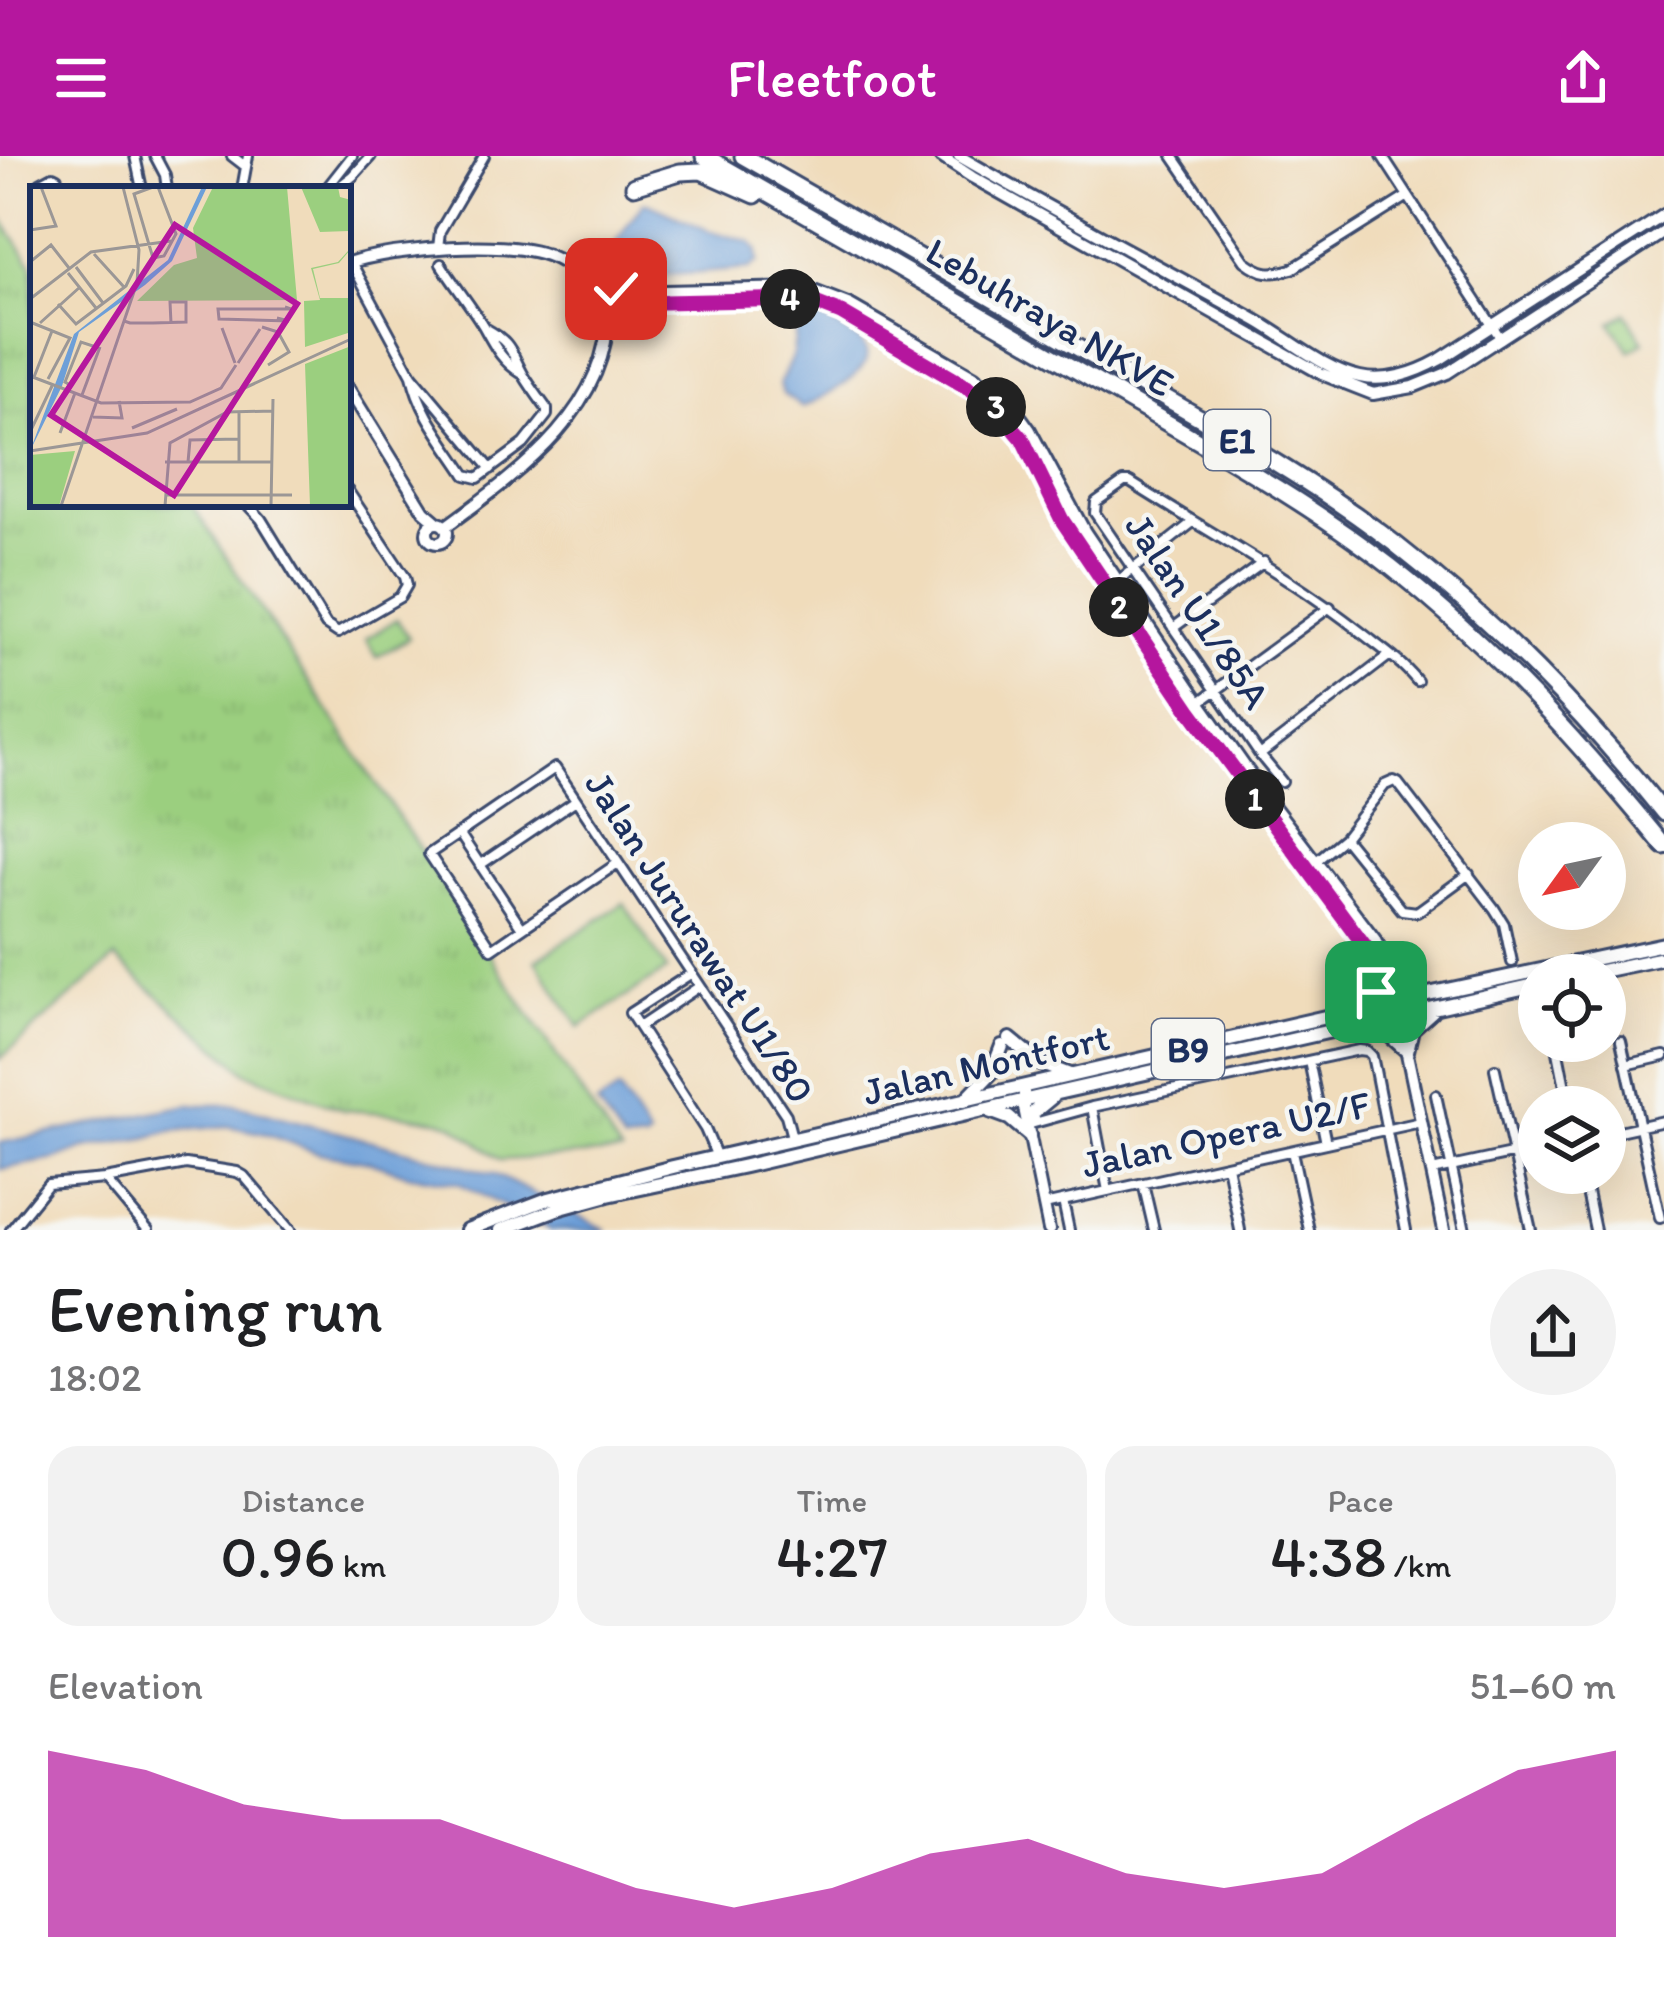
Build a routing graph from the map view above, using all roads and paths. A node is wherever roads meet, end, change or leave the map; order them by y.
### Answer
1 (135, 156) edge
2 (155, 156) edge
3 (232, 156) edge
4 (352, 156) edge
5 (371, 156) edge
6 (704, 156) edge
7 (743, 156) edge
8 (940, 156) edge
9 (959, 156) edge
10 (1173, 156) edge
11 (1382, 156) edge
12 (482, 158) edge
13 (246, 161) edge
14 (39, 186) edge
15 (59, 186) edge
16 (141, 186) edge
17 (167, 186) edge
18 (328, 186) edge
19 (340, 186) edge
20 (634, 186) dead end
21 (1408, 196) junction
22 (1664, 215) edge
23 (1664, 232) edge
24 (438, 248) junction
25 (351, 262) edge
26 (351, 264) edge
27 (441, 264) dead end
28 (923, 281) junction
29 (598, 291) junction
30 (615, 302) junction
31 (1492, 326) junction
32 (1501, 339) junction
33 (412, 375) junction
34 (351, 393) edge
35 (438, 407) junction
36 (427, 413) junction
37 (491, 469) junction
38 (351, 496) edge
39 (250, 507) edge
40 (1193, 522) junction
41 (1264, 562) junction
42 (1133, 569) junction
43 (1118, 581) junction
44 (1330, 607) junction
45 (1173, 628) junction
46 (1390, 655) junction
47 (1418, 681) dead end
48 (1216, 690) junction
49 (1195, 706) junction
50 (1260, 754) junction
51 (1282, 782) dead end
52 (576, 800) junction
53 (1664, 813) edge
54 (459, 833) junction
55 (1344, 838) junction
56 (1664, 846) edge
57 (618, 863) junction
58 (480, 865) junction
59 (1311, 865) junction
60 (1469, 874) junction
61 (522, 928) junction
62 (1664, 944) edge
63 (1626, 954) edge
64 (1664, 958) edge
65 (1512, 962) junction
66 (1518, 966) edge
67 (1626, 966) edge
68 (1386, 969) junction
69 (692, 973) junction
70 (1518, 978) edge
71 (1498, 979) junction
72 (1518, 983) edge
73 (700, 986) junction
74 (1426, 994) junction
75 (1395, 1001) junction
76 (1438, 1007) junction
77 (1399, 1016) junction
78 (1354, 1018) junction
79 (639, 1027) junction
80 (1406, 1051) junction
81 (1664, 1056) edge
82 (1309, 1061) junction
83 (1625, 1062) edge
84 (1626, 1065) junction
85 (1495, 1069) dead end
86 (1072, 1076) junction
87 (1058, 1093) junction
88 (1436, 1095) dead end
89 (1021, 1097) junction
90 (963, 1101) junction
91 (1092, 1108) junction
92 (987, 1109) junction
93 (1664, 1121) edge
94 (1421, 1122) junction
95 (1640, 1126) junction
96 (1626, 1129) edge
97 (1028, 1130) junction
98 (1388, 1130) junction
99 (792, 1139) junction
100 (1326, 1143) junction
101 (1292, 1150) junction
102 (1518, 1153) edge
103 (796, 1154) junction
104 (1514, 1154) junction
105 (716, 1157) junction
106 (1227, 1165) junction
107 (1451, 1167) junction
108 (1432, 1171) junction
109 (106, 1179) junction
110 (1144, 1183) junction
111 (1659, 1186) edge
112 (1108, 1191) junction
113 (1587, 1194) edge
114 (1063, 1201) junction
115 (1044, 1205) junction
116 (1660, 1218) dead end
117 (17, 1228) edge
118 (470, 1229) edge
119 (148, 1230) edge
120 (290, 1230) edge
121 (501, 1230) edge
122 (1049, 1230) edge
123 (1069, 1230) edge
124 (1154, 1230) edge
125 (1240, 1230) edge
126 (1310, 1230) edge
127 (1406, 1230) edge
128 (1444, 1230) edge
129 (1465, 1230) edge
130 (1531, 1230) edge
131 (1595, 1230) edge

1 - 16 street
2 - 17 street
3 - 13 street
4 - 18 street
5 - 19 street
6 - 28 highway, Lebuhraya NKVE / E1
7 - 53 highway, Lebuhraya NKVE / E1
8 - 32 street
9 - 31 street
10 - 21 street
11 - 21 street
12 - 24 street
14 - 15 street
20 - 28 highway
21 - 31 street
22 - 31 street
23 - 32 street
24 - 25 street
24 - 29 street
26 - 33 street
27 - 37 street
28 - 56 highway, Lebuhraya NKVE / E1
29 - 30 street
29 - 30 street
30 - 34 street
30 - 43 street
30 - 49 street
31 - 32 street
33 - 35 street
33 - 36 street
35 - 36 street
35 - 37 street
36 - 37 street
38 - 39 street
40 - 41 street
40 - 42 street
40 - 42 street, Jalan U1/85A
41 - 44 street
41 - 45 street
42 - 43 street
42 - 45 street, Jalan U1/85A
43 - 49 street
44 - 46 street
44 - 48 street
45 - 48 street, Jalan U1/85A
46 - 47 street
46 - 50 street
48 - 49 street
48 - 50 street, Jalan U1/85A
49 - 59 street
50 - 51 street, Jalan U1/85A
52 - 54 street, Jalan Jururawat U1/80
52 - 57 street, Jalan Jururawat U1/80
52 - 58 street
54 - 58 street
54 - 61 street
55 - 59 street
55 - 60 street
55 - 60 street
57 - 61 street
57 - 69 street, Jalan Jururawat U1/80
58 - 61 street
59 - 68 street
60 - 65 street
62 - 63 main road, Jalan Montfort / B9
64 - 67 main road
65 - 66 street
65 - 71 street
68 - 74 main road
68 - 75 street
68 - 78 main road
69 - 73 street, Jalan Jururawat U1/80
69 - 79 street
70 - 71 main road, Jalan Montfort / B9
71 - 74 main road, Jalan Montfort / B9
72 - 76 main road, Jalan Montfort / B9
73 - 79 street
73 - 99 street, Jalan Jururawat U1/80
74 - 75 main road, Jalan Montfort / B9
75 - 77 street
75 - 78 main road, Jalan Montfort / B9
76 - 77 main road, Jalan Montfort / B9
76 - 80 main road
77 - 78 main road, Jalan Montfort / B9
77 - 80 street
78 - 80 main road
78 - 86 main road, Jalan Montfort / B9
78 - 87 main road, Jalan Montfort / B9
79 - 105 street
80 - 94 street
81 - 84 street
82 - 91 street
82 - 98 street
82 - 100 street
83 - 84 street
84 - 95 street
85 - 104 street
86 - 89 main road, Jalan Montfort / B9
86 - 90 main road
87 - 89 main road, Jalan Montfort / B9
87 - 97 main road
88 - 107 street
89 - 90 main road, Jalan Montfort / B9
89 - 92 main road, Jalan Montfort / B9
89 - 97 street
90 - 99 main road, Jalan Montfort / B9
91 - 97 street
91 - 112 street
92 - 97 main road
92 - 103 main road, Jalan Montfort / B9
93 - 95 street
94 - 98 street, Jalan Opera U2/F
94 - 108 street
95 - 96 street
95 - 111 street
97 - 115 street
98 - 100 street, Jalan Opera U2/F
98 - 127 street
99 - 103 street, Jalan Jururawat U1/80
99 - 105 main road, Jalan Montfort / B9
100 - 101 street, Jalan Opera U2/F
101 - 106 street, Jalan Opera U2/F
101 - 126 street
102 - 104 street
103 - 121 main road, Jalan Montfort / B9
104 - 107 street
104 - 130 street
105 - 118 main road, Jalan Montfort / B9
106 - 110 street, Jalan Opera U2/F
106 - 125 street
107 - 108 street
107 - 129 street
108 - 128 street
109 - 117 street
109 - 119 street
109 - 120 street
110 - 112 street, Jalan Opera U2/F
110 - 124 street
111 - 116 street
112 - 114 street, Jalan Opera U2/F
113 - 131 street
114 - 115 street, Jalan Opera U2/F
114 - 123 street
115 - 122 street

